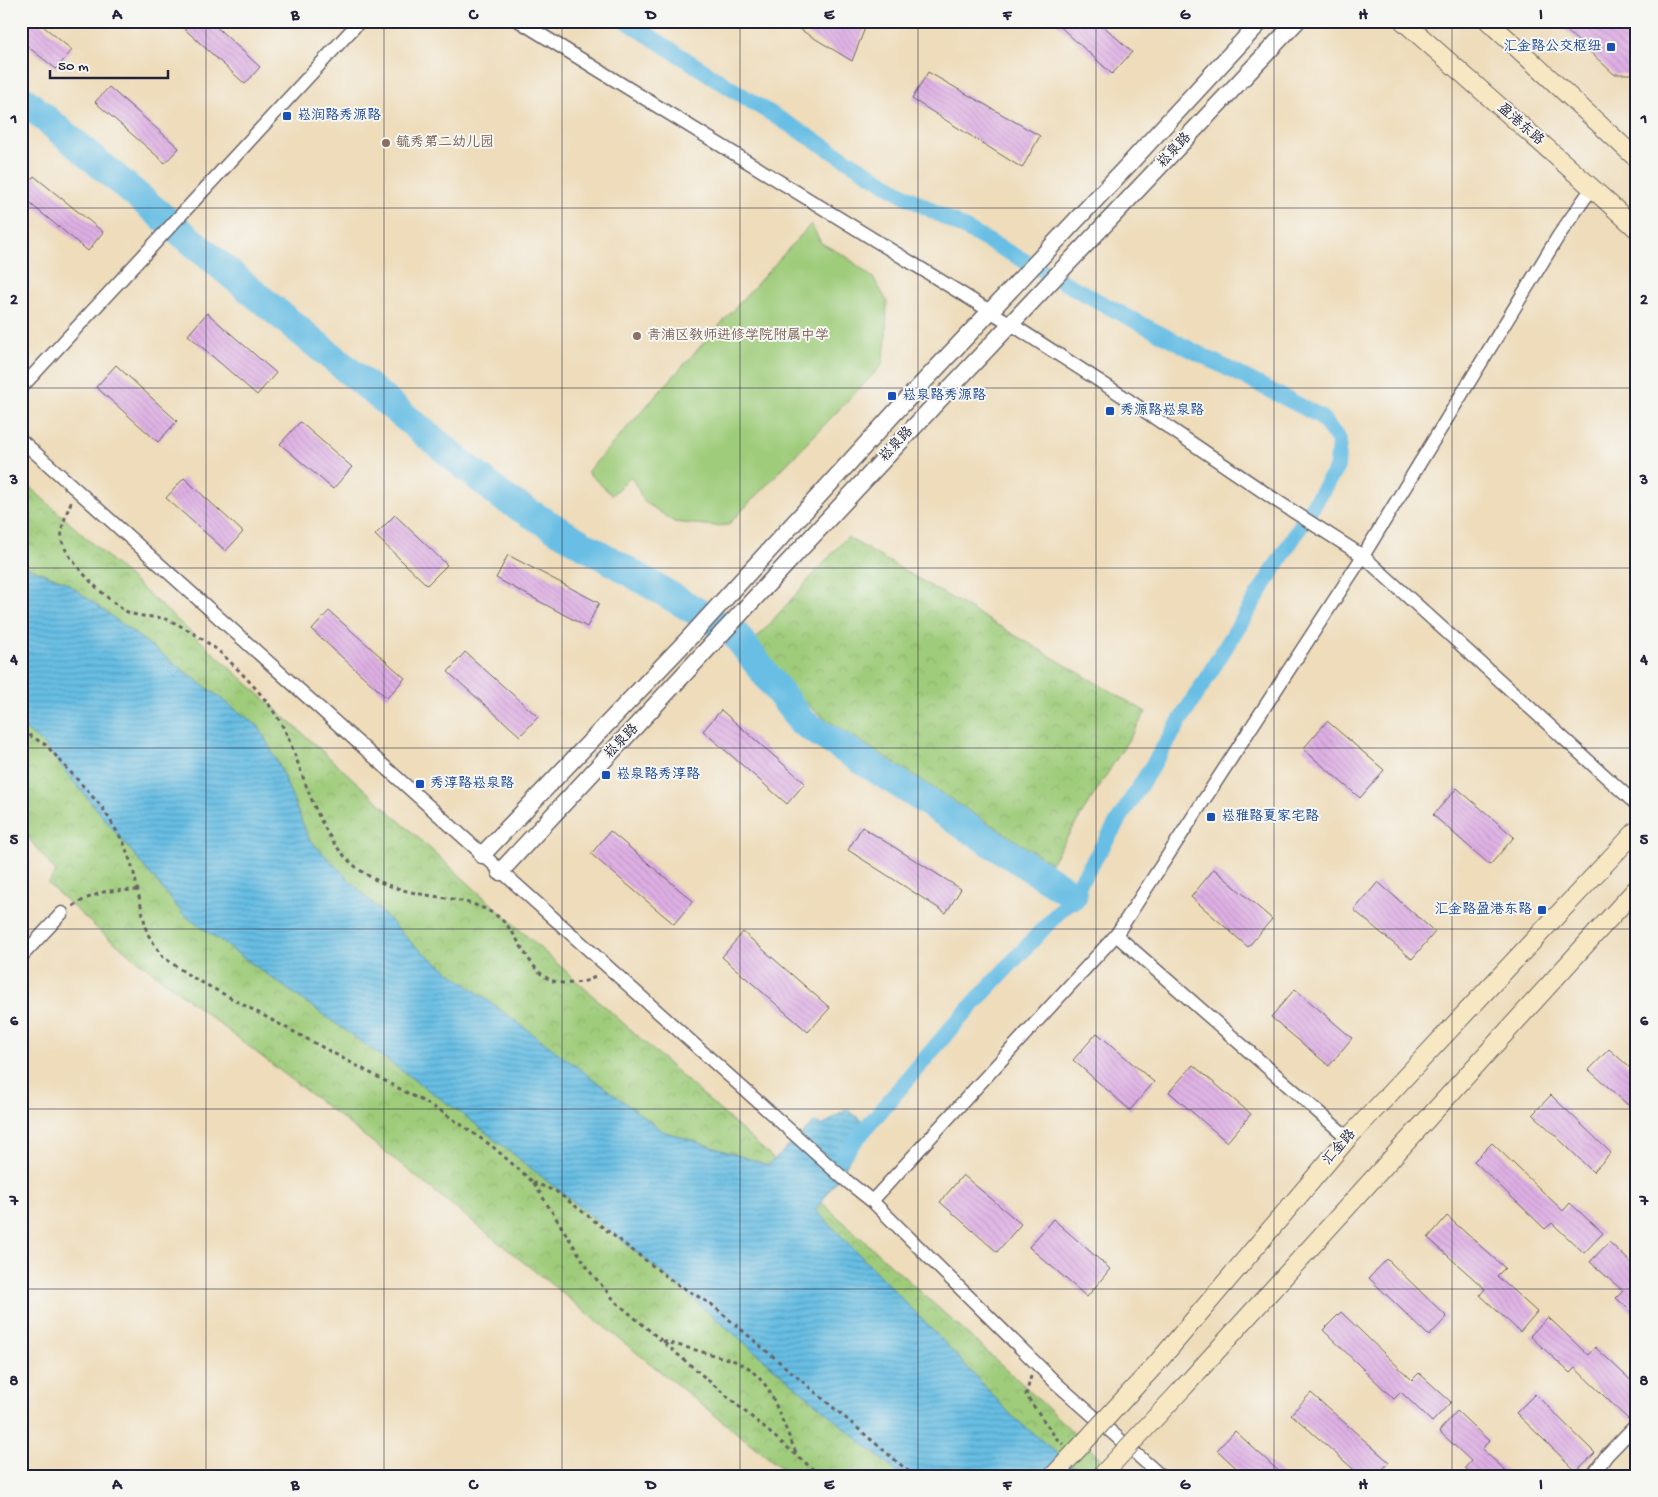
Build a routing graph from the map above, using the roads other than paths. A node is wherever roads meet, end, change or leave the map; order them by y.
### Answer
1 (360, 21) edge
2 (519, 21) edge
3 (1261, 21) edge
4 (1297, 21) edge
5 (1403, 21) edge
6 (1488, 21) edge
7 (1634, 150) edge
8 (1592, 188) junction
9 (1637, 229) edge
10 (989, 311) junction
11 (1011, 324) junction
12 (21, 388) edge
13 (21, 440) edge
14 (1363, 556) junction
15 (1637, 805) edge
16 (1637, 830) edge
17 (482, 855) junction
18 (500, 872) junction
19 (1637, 888) edge
20 (62, 913) road end
21 (1116, 935) junction
22 (21, 957) edge
23 (1348, 1138) junction
24 (872, 1201) junction
25 (1637, 1424) edge
26 (1054, 1476) edge
27 (1101, 1476) edge
28 (1161, 1476) edge
29 (1592, 1476) edge

1 - 12 street
2 - 10 street
3 - 10 street, 崧泉路
4 - 11 street, 崧泉路
5 - 8 main road, 盈港东路
6 - 7 main road
8 - 9 main road, 盈港东路
8 - 14 street
10 - 11 street
10 - 17 street, 崧泉路
11 - 14 street
11 - 18 street, 崧泉路
13 - 17 street
14 - 15 street
14 - 21 street
16 - 23 main road, 汇金路
17 - 18 street
18 - 24 street
19 - 27 main road, bridge
20 - 22 street
21 - 23 street
21 - 24 street
23 - 26 main road, 汇金路, bridge
24 - 28 street
25 - 29 street

